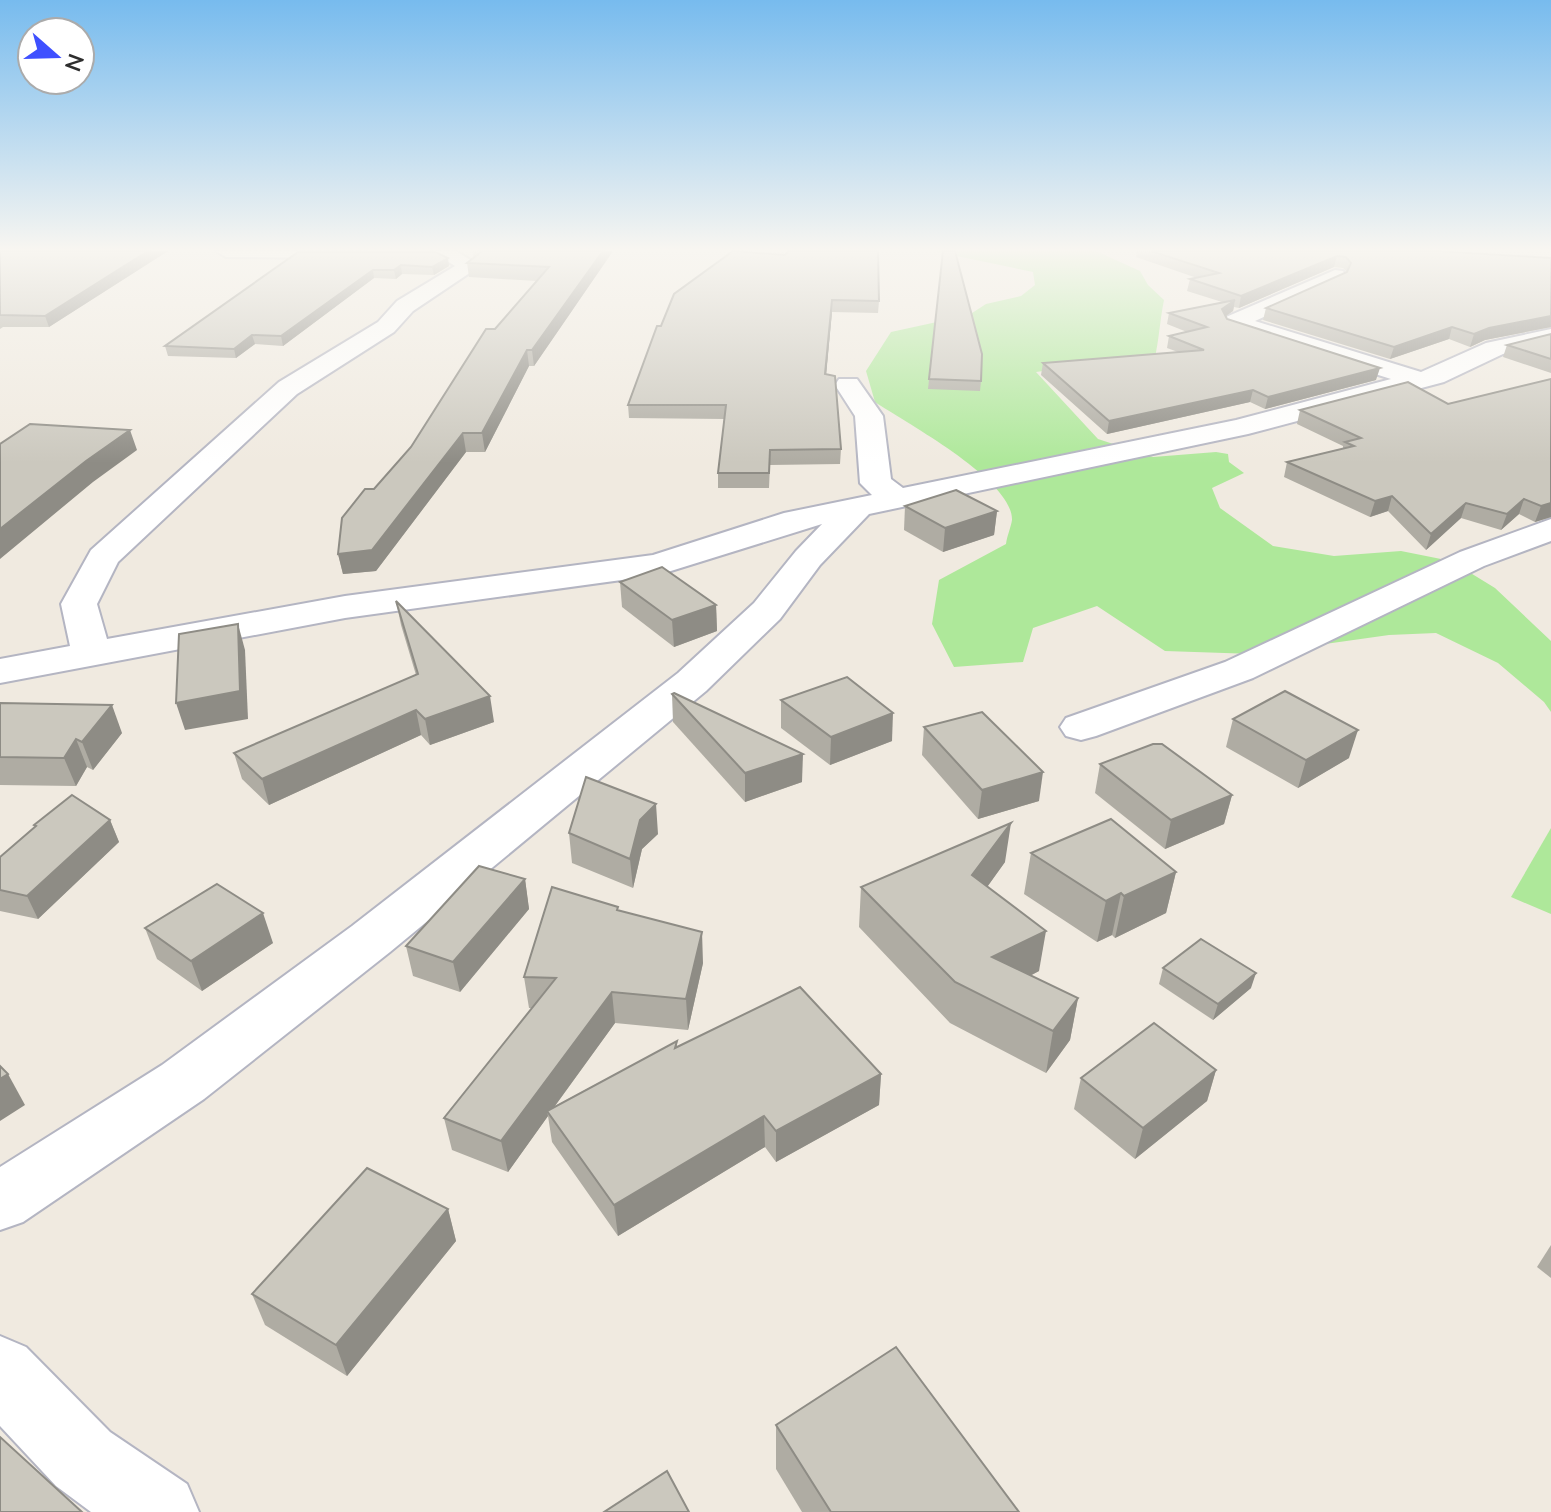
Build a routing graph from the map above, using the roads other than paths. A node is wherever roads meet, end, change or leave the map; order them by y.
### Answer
1 (391, 322) edge
2 (1235, 322) edge
3 (1551, 336) edge
4 (1420, 380) junction
5 (848, 385) dead end
6 (877, 502) junction
7 (1551, 529) edge
8 (91, 653) junction
9 (0, 671) edge
10 (1081, 727) dead end
11 (0, 1202) edge
12 (0, 1372) edge
13 (159, 1512) edge

1 - 8 street
2 - 4 street
3 - 4 street
4 - 6 street
5 - 6 street
6 - 8 street
6 - 11 street
7 - 10 street
8 - 9 street
12 - 13 street

